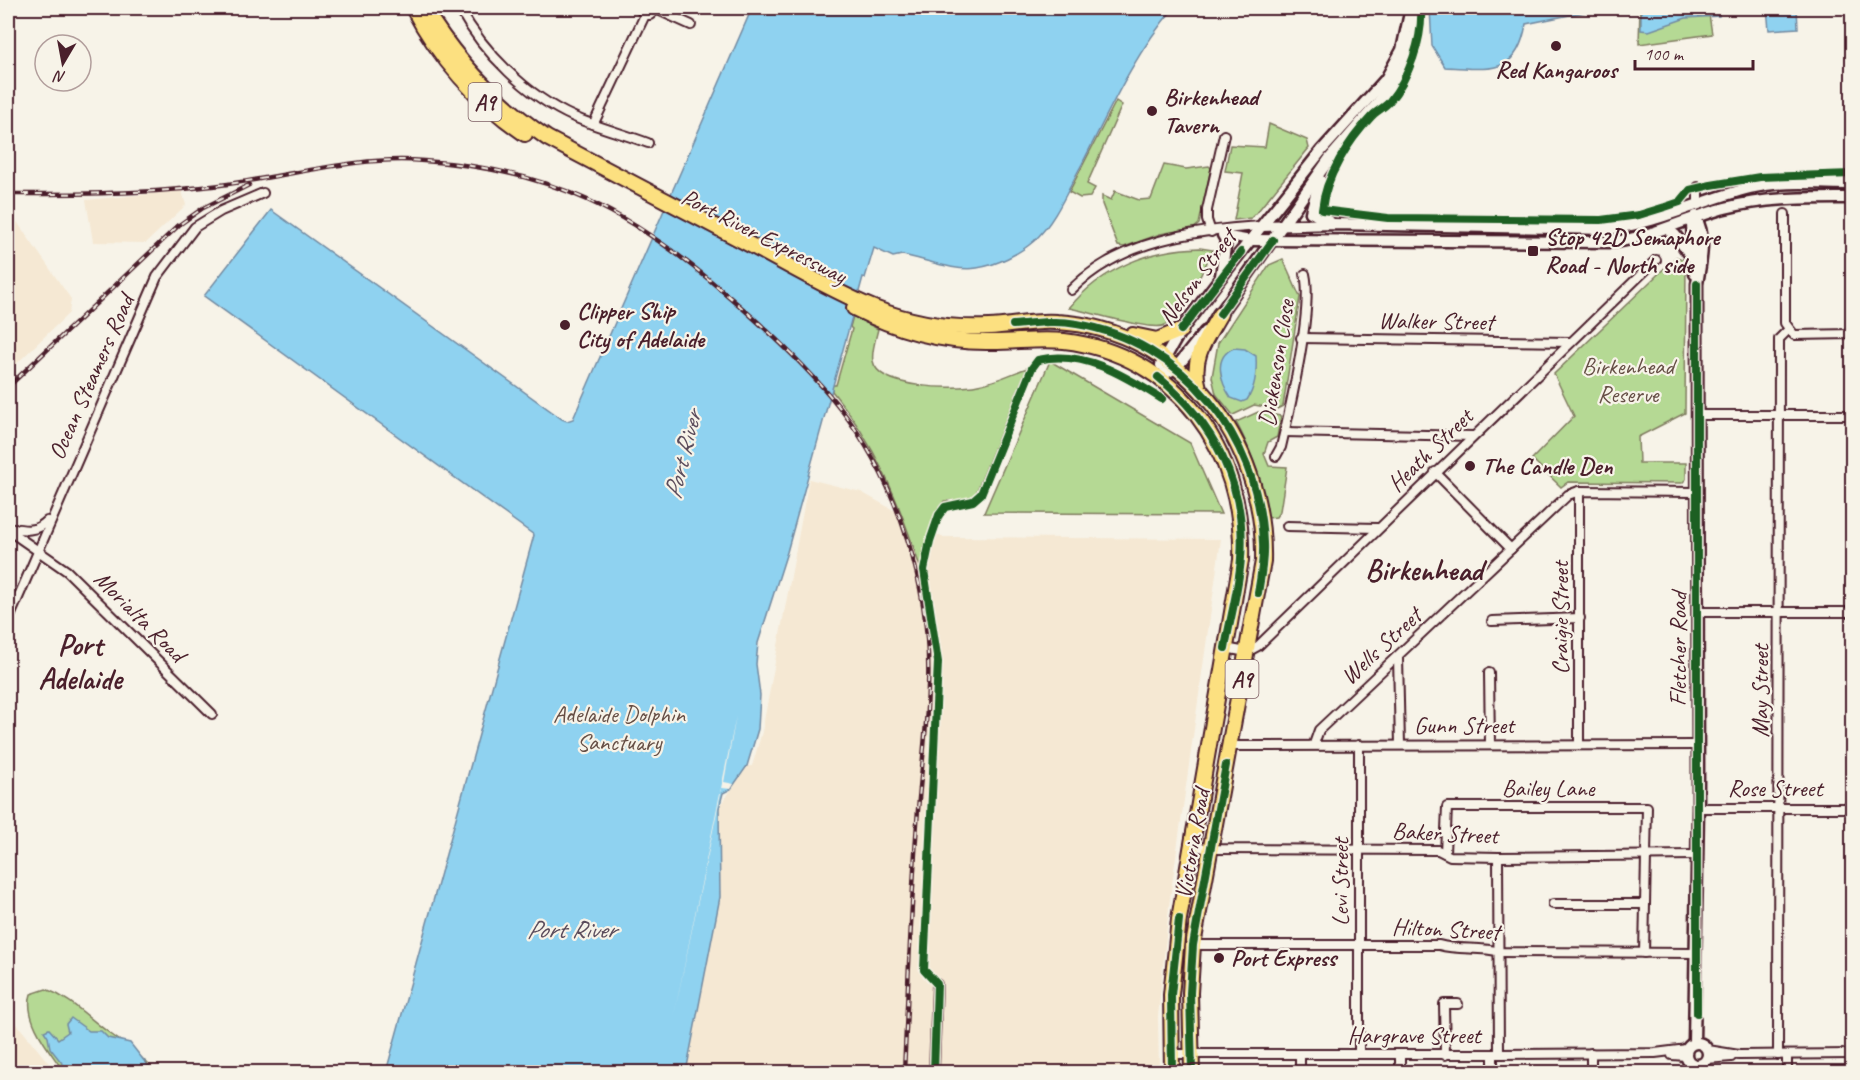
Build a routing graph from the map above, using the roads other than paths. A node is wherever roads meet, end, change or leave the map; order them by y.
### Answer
1 (413, 8) edge
2 (424, 8) edge
3 (459, 8) edge
4 (1412, 8) edge
5 (658, 9) edge
6 (642, 11) edge
7 (691, 25) dead end
8 (594, 123) junction
9 (1224, 135) dead end
10 (648, 143) dead end
11 (1330, 158) junction
12 (585, 164) junction
13 (1852, 184) edge
14 (1698, 188) dead end
15 (263, 193) dead end
16 (1852, 198) edge
17 (1698, 204) junction
18 (1785, 214) dead end
19 (1696, 219) junction
20 (1334, 224) junction
21 (1283, 225) junction
22 (1262, 226) junction
23 (1667, 229) junction
24 (1211, 232) junction
25 (1223, 236) junction
26 (1251, 240) junction
27 (1273, 240) junction
28 (1692, 257) junction
29 (1656, 260) dead end
30 (1305, 274) dead end
31 (1221, 277) junction
32 (1697, 284) junction
33 (1071, 290) dead end
34 (1220, 314) junction
35 (1055, 321) junction
36 (905, 323) junction
37 (1181, 330) junction
38 (1788, 330) junction
39 (1852, 334) edge
40 (1301, 338) junction
41 (1571, 342) junction
42 (1159, 357) junction
43 (1176, 368) junction
44 (1158, 377) junction
45 (1199, 388) junction
46 (1780, 414) junction
47 (1697, 415) junction
48 (1852, 415) edge
49 (1285, 432) junction
50 (1473, 436) junction
51 (1276, 456) dead end
52 (1435, 472) junction
53 (1579, 491) junction
54 (1697, 492) junction
55 (51, 518) junction
56 (1287, 526) dead end
57 (8, 528) edge
58 (1377, 528) junction
59 (1511, 549) junction
60 (36, 552) junction
61 (1698, 612) junction
62 (1780, 612) junction
63 (1852, 612) edge
64 (1580, 618) junction
65 (8, 621) edge
66 (1492, 621) dead end
67 (1225, 648) junction
68 (1247, 652) junction
69 (1398, 657) junction
70 (1489, 673) dead end
71 (212, 714) dead end
72 (1314, 744) junction
73 (1579, 744) junction
74 (1359, 745) junction
75 (1400, 745) junction
76 (1490, 745) junction
77 (1698, 745) junction
78 (1230, 746) junction
79 (1698, 808) junction
80 (1780, 808) junction
81 (1852, 808) edge
82 (1191, 846) junction
83 (1212, 849) junction
84 (1359, 849) junction
85 (1445, 854) junction
86 (1697, 855) junction
87 (1646, 856) junction
88 (1498, 857) junction
89 (1552, 904) dead end
90 (1645, 904) junction
91 (1193, 945) junction
92 (1359, 945) junction
93 (1500, 952) junction
94 (1644, 953) junction
95 (1697, 953) junction
96 (937, 984) dead end
97 (1190, 993) junction
98 (1171, 995) junction
99 (1458, 1004) dead end
100 (1591, 1053) junction
101 (1172, 1054) junction
102 (1192, 1054) junction
103 (1300, 1054) junction
104 (1359, 1054) junction
105 (1400, 1054) junction
106 (1445, 1054) junction
107 (1496, 1054) junction
108 (1852, 1054) edge
109 (1783, 1056) junction
110 (1697, 1057) edge
111 (934, 1072) edge
112 (1172, 1072) edge
113 (1192, 1072) edge
114 (1300, 1072) edge
115 (1400, 1072) edge
116 (1493, 1072) edge
117 (1591, 1072) edge
118 (1787, 1072) edge

1 - 12 highway, Port River Expressway / A9
2 - 12 highway, Port River Expressway / A9
3 - 8 street
4 - 11 main road, Nelson Street
4 - 22 main road, Nelson Street
5 - 6 street
5 - 7 street
6 - 8 street
8 - 10 street
9 - 24 street
11 - 20 main road
11 - 21 main road, Nelson Street
12 - 36 highway, Port River Expressway / A9
13 - 17 main road
14 - 17 street
15 - 55 street, Ocean Steamers Road
16 - 19 main road
17 - 19 main road, Fletcher Road
17 - 20 main road
18 - 38 street
19 - 23 main road
19 - 28 main road, Fletcher Road
19 - 32 main road, Fletcher Road
20 - 21 main road
21 - 22 main road
21 - 27 main road, Nelson Street
22 - 24 street
22 - 26 main road, Nelson Street
23 - 27 main road
23 - 28 main road
24 - 25 street
24 - 33 street
25 - 26 street
25 - 31 main road
26 - 27 main road
26 - 31 main road, Nelson Street
27 - 34 main road, Nelson Street
28 - 32 main road, Fletcher Road
29 - 41 street, Heath Street
30 - 40 street, Dickenson Close
31 - 37 main road, Nelson Street
32 - 47 main road, Fletcher Road
34 - 43 main road, Nelson Street
34 - 45 highway
35 - 36 highway, Port River Expressway / A9
35 - 37 highway
35 - 42 highway, Port River Expressway / A9
36 - 44 highway, Port River Expressway / A9
37 - 42 main road, Nelson Street
38 - 39 street
38 - 46 street, May Street
40 - 41 street, Walker Street
40 - 49 street, Dickenson Close
41 - 50 street, Heath Street
42 - 43 highway, Victoria Road / A9
42 - 44 main road, Nelson Street
43 - 44 main road, Nelson Street
43 - 45 highway, Victoria Road / A9
44 - 67 highway, Victoria Road / A9
45 - 68 highway, Victoria Road / A9
46 - 47 street
46 - 48 street
46 - 62 street, May Street
47 - 54 main road, Fletcher Road
49 - 50 street
49 - 51 street, Dickenson Close
50 - 52 street, Heath Street
52 - 58 street, Heath Street
52 - 59 street
53 - 54 street
53 - 59 street, Wells Street
53 - 64 street, Craigie Street
54 - 61 main road, Fletcher Road
55 - 57 street
55 - 60 street, Ocean Steamers Road
56 - 58 street
57 - 60 street, Morialta Road
58 - 68 street, Heath Street
59 - 69 street, Wells Street
60 - 65 street, Ocean Steamers Road
60 - 71 street, Morialta Road
61 - 62 street
61 - 77 main road, Fletcher Road
62 - 63 street
62 - 80 street, May Street
64 - 66 street
64 - 73 street, Craigie Street
67 - 68 street
67 - 82 highway, Victoria Road / A9
68 - 78 highway, Victoria Road / A9
69 - 72 street, Wells Street
69 - 75 street
70 - 76 street
72 - 74 street, Gunn Street
72 - 78 street, Gunn Street
73 - 76 street, Gunn Street
73 - 77 street, Gunn Street
74 - 75 street, Gunn Street
74 - 84 street, Levi Street
75 - 76 street, Gunn Street
77 - 79 main road, Fletcher Road
78 - 83 highway, Victoria Road / A9
79 - 80 street, Rose Street
79 - 86 main road, Fletcher Road
80 - 81 street, Rose Street
80 - 109 street, May Street
82 - 83 street, Baker Street
82 - 98 highway, Victoria Road / A9
83 - 84 street, Baker Street
83 - 91 highway, Victoria Road / A9
84 - 85 street, Baker Street
84 - 92 street, Levi Street
85 - 87 street, Bailey Lane
85 - 88 street, Baker Street
86 - 87 street, Baker Street
86 - 95 main road, Fletcher Road
87 - 88 street, Baker Street
87 - 90 street
88 - 93 street
89 - 90 street
90 - 94 street
91 - 92 street, Hilton Street
91 - 97 highway, Victoria Road / A9
92 - 93 street, Hilton Street
92 - 104 street, Levi Street
93 - 94 street, Hilton Street
93 - 107 street
94 - 95 street, Hilton Street
95 - 110 main road, Fletcher Road
96 - 111 street
97 - 98 highway
97 - 102 highway, Victoria Road / A9
98 - 101 highway, A9
99 - 106 street
100 - 107 street, Hargrave Street
100 - 110 street, Hargrave Street
100 - 117 street
101 - 102 street, Hargrave Street
101 - 112 highway, A9
102 - 103 street, Hargrave Street
102 - 113 highway, Victoria Road / A9
103 - 104 street, Hargrave Street
103 - 114 street
104 - 105 street, Hargrave Street
105 - 106 street, Hargrave Street
105 - 115 street
106 - 107 street, Hargrave Street
107 - 116 street
108 - 109 street, Hargrave Street
109 - 110 street, Hargrave Street
109 - 118 street, May Street

